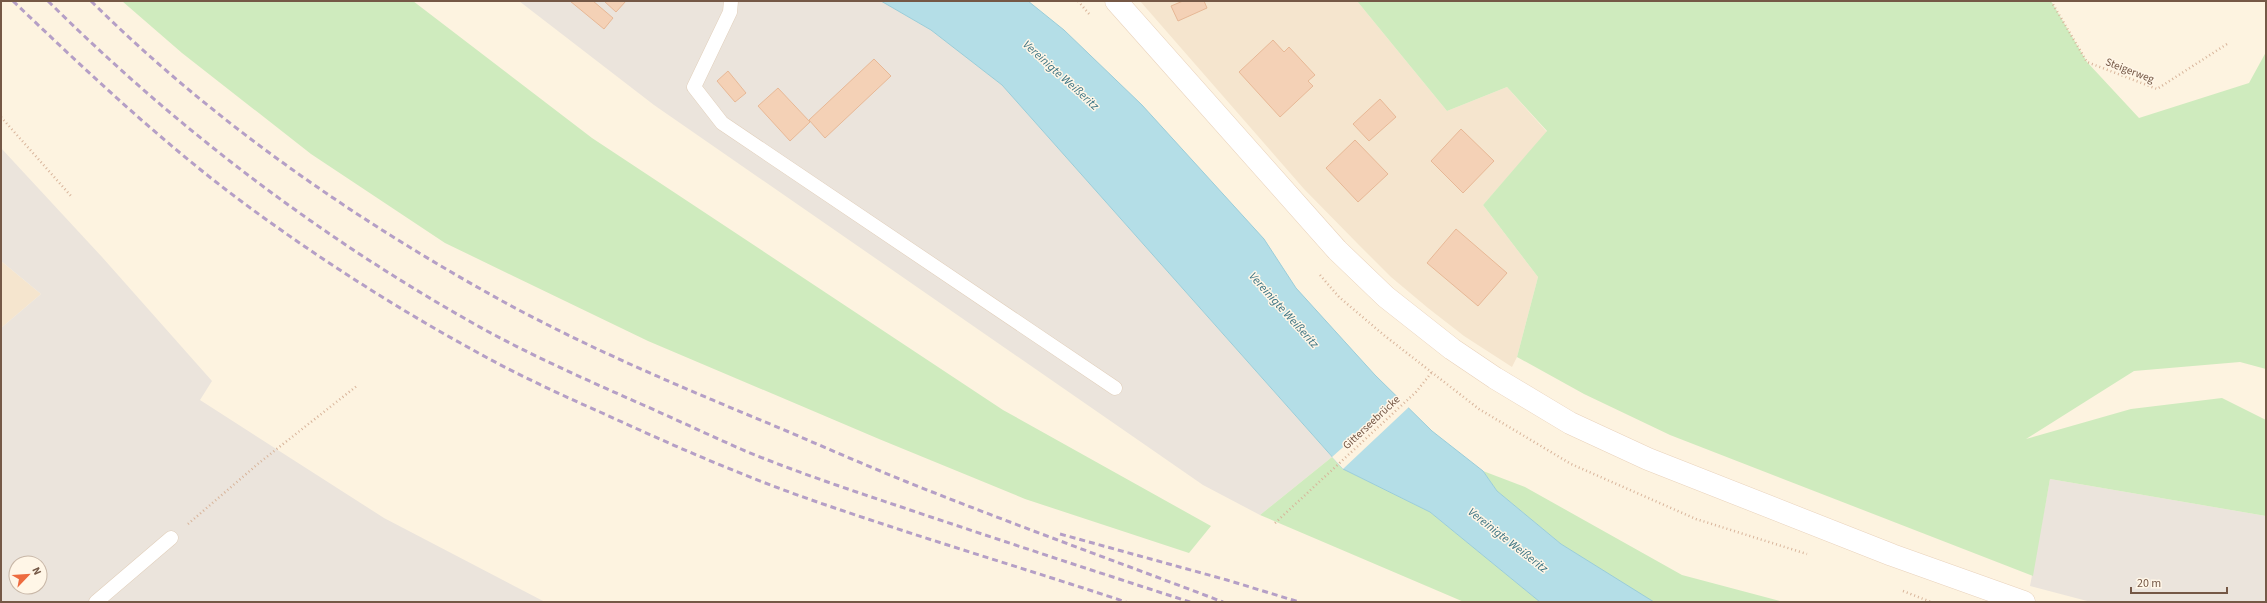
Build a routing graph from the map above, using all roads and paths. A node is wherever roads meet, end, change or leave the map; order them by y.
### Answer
1 (731, 1) edge
2 (1116, 1) edge
3 (2051, 1) edge
4 (2227, 44) dead end
5 (1, 117) edge
6 (71, 196) dead end
7 (1432, 372) dead end
8 (358, 385) dead end
9 (1115, 388) dead end
10 (1275, 523) dead end
11 (171, 538) joint
12 (96, 602) edge
13 (2024, 602) edge

1 - 9 lane
2 - 13 main road
3 - 4 path, Steigerweg
5 - 6 path
7 - 10 path, Gitterseebrücke
8 - 11 path
11 - 12 lane

